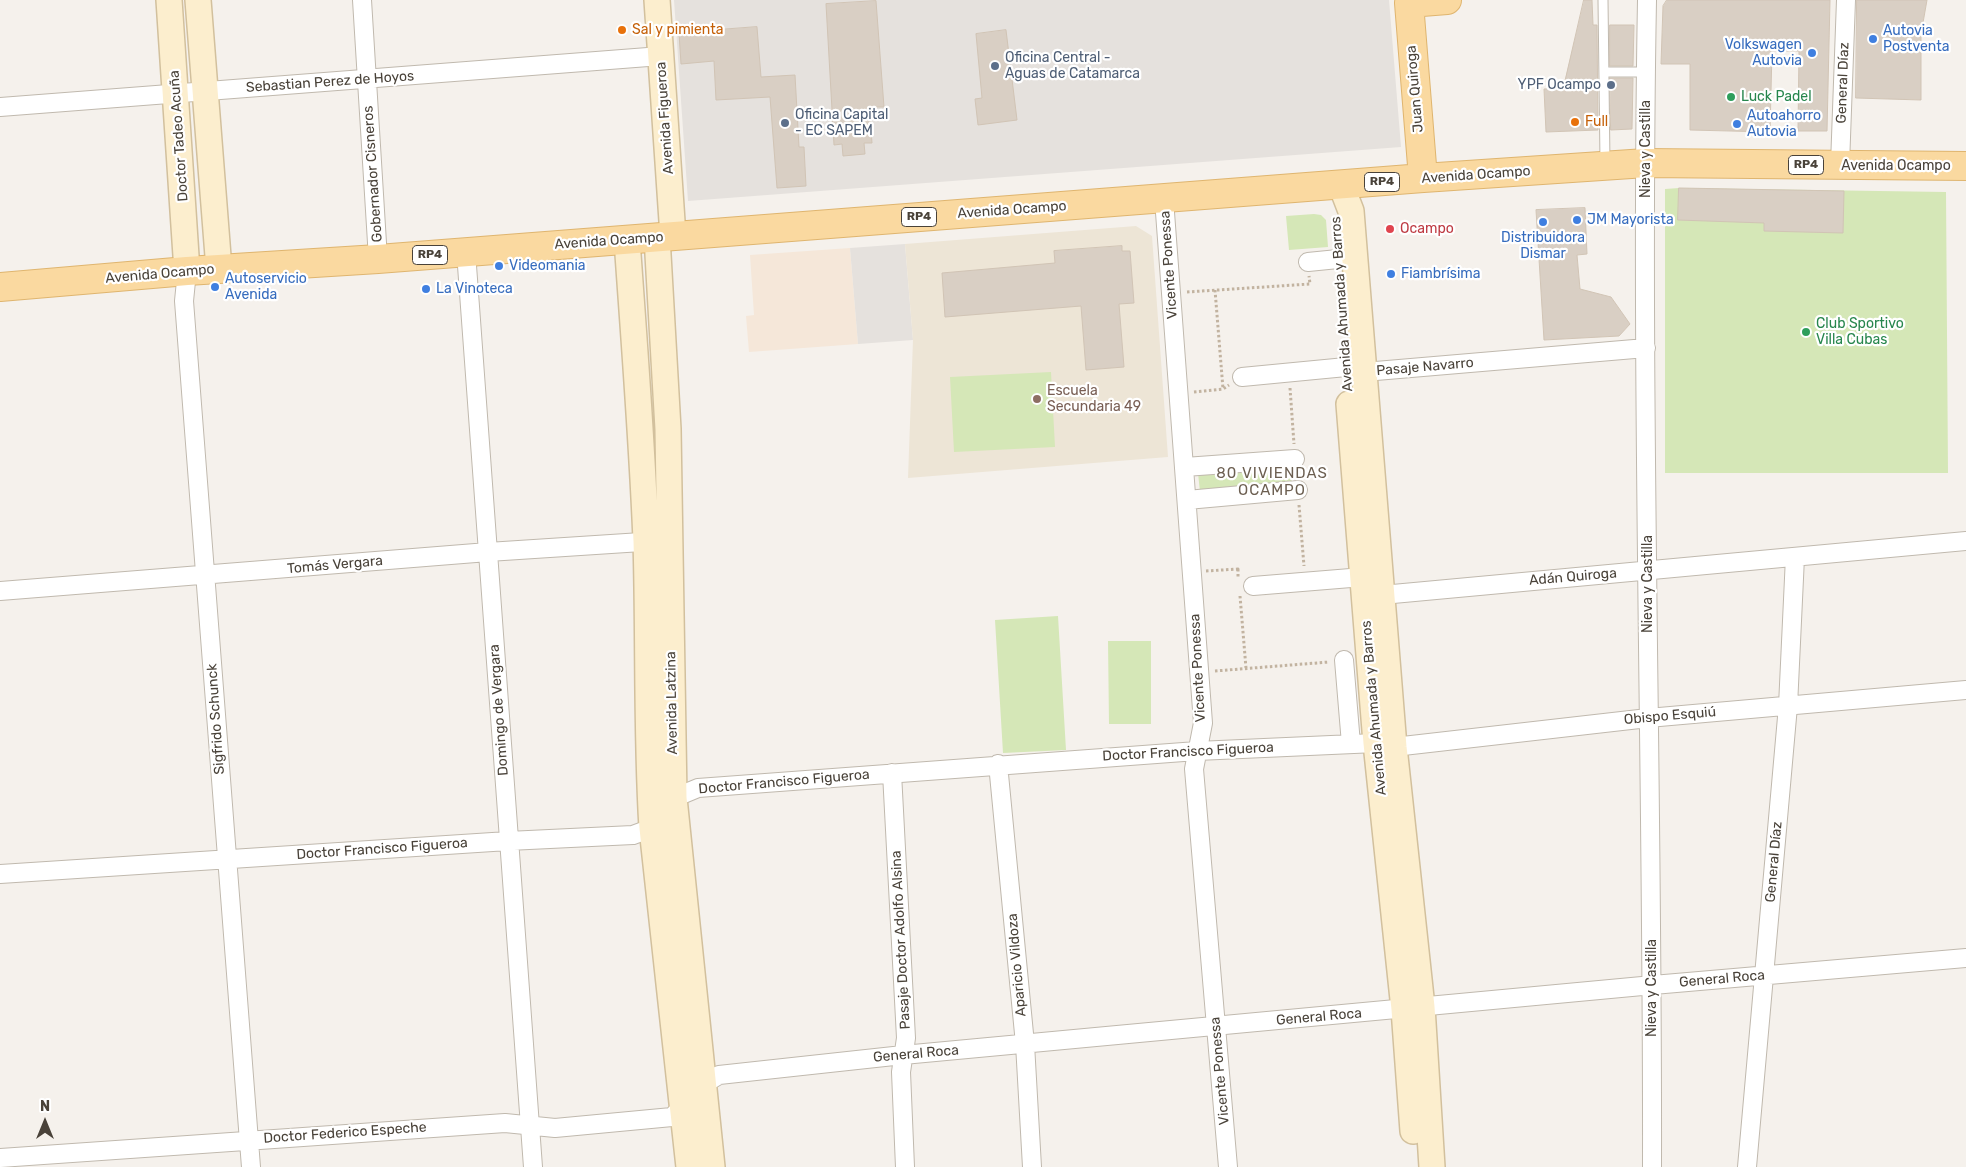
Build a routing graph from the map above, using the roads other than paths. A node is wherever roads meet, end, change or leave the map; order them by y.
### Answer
1 (169, 0) edge
2 (198, 0) edge
3 (362, 0) edge
4 (657, 0) edge
5 (1447, 0) edge
6 (1603, 0) edge
7 (1647, 0) edge
8 (1846, 0) edge
9 (1409, 2) edge
10 (661, 56) junction
11 (1604, 72) junction
12 (1646, 72) junction
13 (367, 79) junction
14 (205, 91) junction
15 (176, 93) junction
16 (0, 107) edge
17 (1646, 163) junction
18 (1840, 165) junction
19 (1605, 166) junction
20 (1966, 166) edge
21 (1422, 178) junction
22 (1341, 186) junction
23 (1164, 199) junction
24 (665, 237) junction
25 (627, 240) junction
26 (466, 252) junction
27 (378, 259) junction
28 (1338, 259) junction
29 (1308, 262) road end
30 (219, 269) junction
31 (187, 272) junction
32 (0, 287) edge
33 (1646, 348) junction
34 (1355, 370) junction
35 (1242, 377) road end
36 (1296, 459) dead end
37 (1185, 467) junction
38 (1298, 490) dead end
39 (1187, 500) junction
40 (670, 540) junction
41 (1966, 540) edge
42 (646, 542) junction
43 (488, 552) junction
44 (1795, 557) junction
45 (1647, 570) junction
46 (206, 575) junction
47 (1363, 577) junction
48 (1244, 585) road end
49 (0, 591) edge
50 (1382, 595) junction
51 (1344, 660) road end
52 (1966, 690) edge
53 (1788, 706) junction
54 (1648, 718) junction
55 (1351, 744) junction
56 (1385, 745) junction
57 (1197, 751) junction
58 (998, 764) junction
59 (892, 773) junction
60 (674, 798) junction
61 (652, 828) junction
62 (508, 840) junction
63 (226, 859) junction
64 (0, 874) edge
65 (1966, 958) edge
66 (1764, 975) junction
67 (1653, 985) junction
68 (1413, 1008) junction
69 (1216, 1026) junction
70 (1025, 1044) junction
71 (903, 1055) junction
72 (704, 1084) junction
73 (683, 1104) junction
74 (530, 1126) junction
75 (249, 1140) junction
76 (0, 1158) edge
77 (251, 1167) edge
78 (533, 1167) edge
79 (689, 1167) edge
80 (712, 1167) edge
81 (905, 1167) edge
82 (1032, 1167) edge
83 (1228, 1167) edge
84 (1415, 1167) edge
85 (1432, 1167) edge
86 (1652, 1167) edge
87 (1747, 1167) edge

1 - 15 street, Doctor Tadeo Acuña
2 - 14 street, Doctor Tadeo Acuña
3 - 13 street, Gobernador Cisneros
4 - 10 street, Avenida Figueroa
5 - 9 main road
6 - 11 lane
7 - 12 street, Nieva y Castilla
8 - 18 street, General Díaz
9 - 21 main road, Juan Quiroga
10 - 13 street, Sebastian Perez de Hoyos
10 - 24 street, Avenida Figueroa
11 - 12 lane
11 - 19 lane
12 - 17 street, Nieva y Castilla
13 - 14 street, Sebastian Perez de Hoyos
13 - 27 street, Gobernador Cisneros
14 - 15 street, Sebastian Perez de Hoyos
14 - 30 street, Doctor Tadeo Acuña
15 - 16 street, Sebastian Perez de Hoyos
15 - 31 street, Doctor Tadeo Acuña
17 - 18 main road, Avenida Ocampo / RP4
17 - 19 main road, Avenida Ocampo / RP4
17 - 33 street, Nieva y Castilla
18 - 20 main road, Avenida Ocampo / RP4
19 - 21 main road, Avenida Ocampo / RP4
21 - 22 main road, Avenida Ocampo / RP4
22 - 23 main road, Avenida Ocampo / RP4
22 - 28 street, Avenida Ahumada y Barros
22 - 34 street, Avenida Ahumada y Barros
23 - 24 main road, Avenida Ocampo / RP4
23 - 37 street, Vicente Ponessa
24 - 25 main road, Avenida Ocampo / RP4
24 - 40 street, Avenida Latzina
25 - 26 main road, Avenida Ocampo / RP4
25 - 42 street, Avenida Latzina
26 - 27 main road, Avenida Ocampo / RP4
26 - 43 street, Domingo de Vergara
27 - 30 main road, Avenida Ocampo / RP4
28 - 29 street
28 - 34 street, Avenida Ahumada y Barros
30 - 31 main road, Avenida Ocampo / RP4
31 - 32 main road, Avenida Ocampo / RP4
31 - 46 street, Sigfrido Schunck
33 - 34 street, Pasaje Navarro
33 - 45 street, Nieva y Castilla
34 - 35 street, Pasaje Navarro
34 - 47 street, Avenida Ahumada y Barros
34 - 50 street, Avenida Ahumada y Barros
36 - 37 street
37 - 39 street, Vicente Ponessa
38 - 39 street
39 - 57 street, Vicente Ponessa
40 - 42 street, Tomás Vergara
40 - 60 street, Avenida Latzina
41 - 44 street, Adán Quiroga
42 - 43 street, Tomás Vergara
42 - 61 street, Avenida Latzina
43 - 46 street, Tomás Vergara
43 - 62 street, Domingo de Vergara
44 - 45 street, Adán Quiroga
44 - 53 street, General Díaz
45 - 50 street, Adán Quiroga
45 - 54 street, Nieva y Castilla
46 - 49 street, Tomás Vergara
46 - 63 street, Sigfrido Schunck
47 - 48 street
47 - 50 street
47 - 56 street, Avenida Ahumada y Barros
50 - 56 street, Avenida Ahumada y Barros
51 - 55 street
52 - 53 street, Obispo Esquiú
53 - 54 street, Obispo Esquiú
53 - 66 street, General Díaz
54 - 56 street, Obispo Esquiú
54 - 67 street, Nieva y Castilla
55 - 56 street, Doctor Francisco Figueroa
55 - 57 street, Doctor Francisco Figueroa
56 - 68 street, Avenida Ahumada y Barros
57 - 58 street, Doctor Francisco Figueroa
57 - 69 street, Vicente Ponessa
58 - 59 street, Doctor Francisco Figueroa
58 - 70 street, Aparicio Vildoza
59 - 60 street, Doctor Francisco Figueroa
59 - 71 street, Pasaje Doctor Adolfo Alsina
60 - 61 street
60 - 72 street, Avenida Latzina
61 - 62 street, Doctor Francisco Figueroa
61 - 73 street, Avenida Latzina
62 - 63 street, Doctor Francisco Figueroa
62 - 74 street, Domingo de Vergara
63 - 64 street, Doctor Francisco Figueroa
63 - 75 street, Sigfrido Schunck
65 - 66 street, General Roca
66 - 67 street, General Roca
66 - 87 street, General Díaz
67 - 68 street, General Roca
67 - 86 street, Nieva y Castilla
68 - 69 street, General Roca
68 - 84 street, Avenida Ahumada y Barros
68 - 85 street, Avenida Ahumada y Barros
69 - 70 street, General Roca
69 - 83 street, Vicente Ponessa
70 - 71 street, General Roca
70 - 82 street, Aparicio Vildoza
71 - 72 street, General Roca
71 - 81 street, Pasaje Doctor Adolfo Alsina
72 - 73 street, General Roca
72 - 80 street, Avenida Latzina
73 - 74 street, Doctor Federico Espeche
73 - 79 street, Avenida Latzina
74 - 75 street, Doctor Federico Espeche
74 - 78 street, Domingo de Vergara
75 - 76 street, Doctor Federico Espeche
75 - 77 street, Sigfrido Schunck

